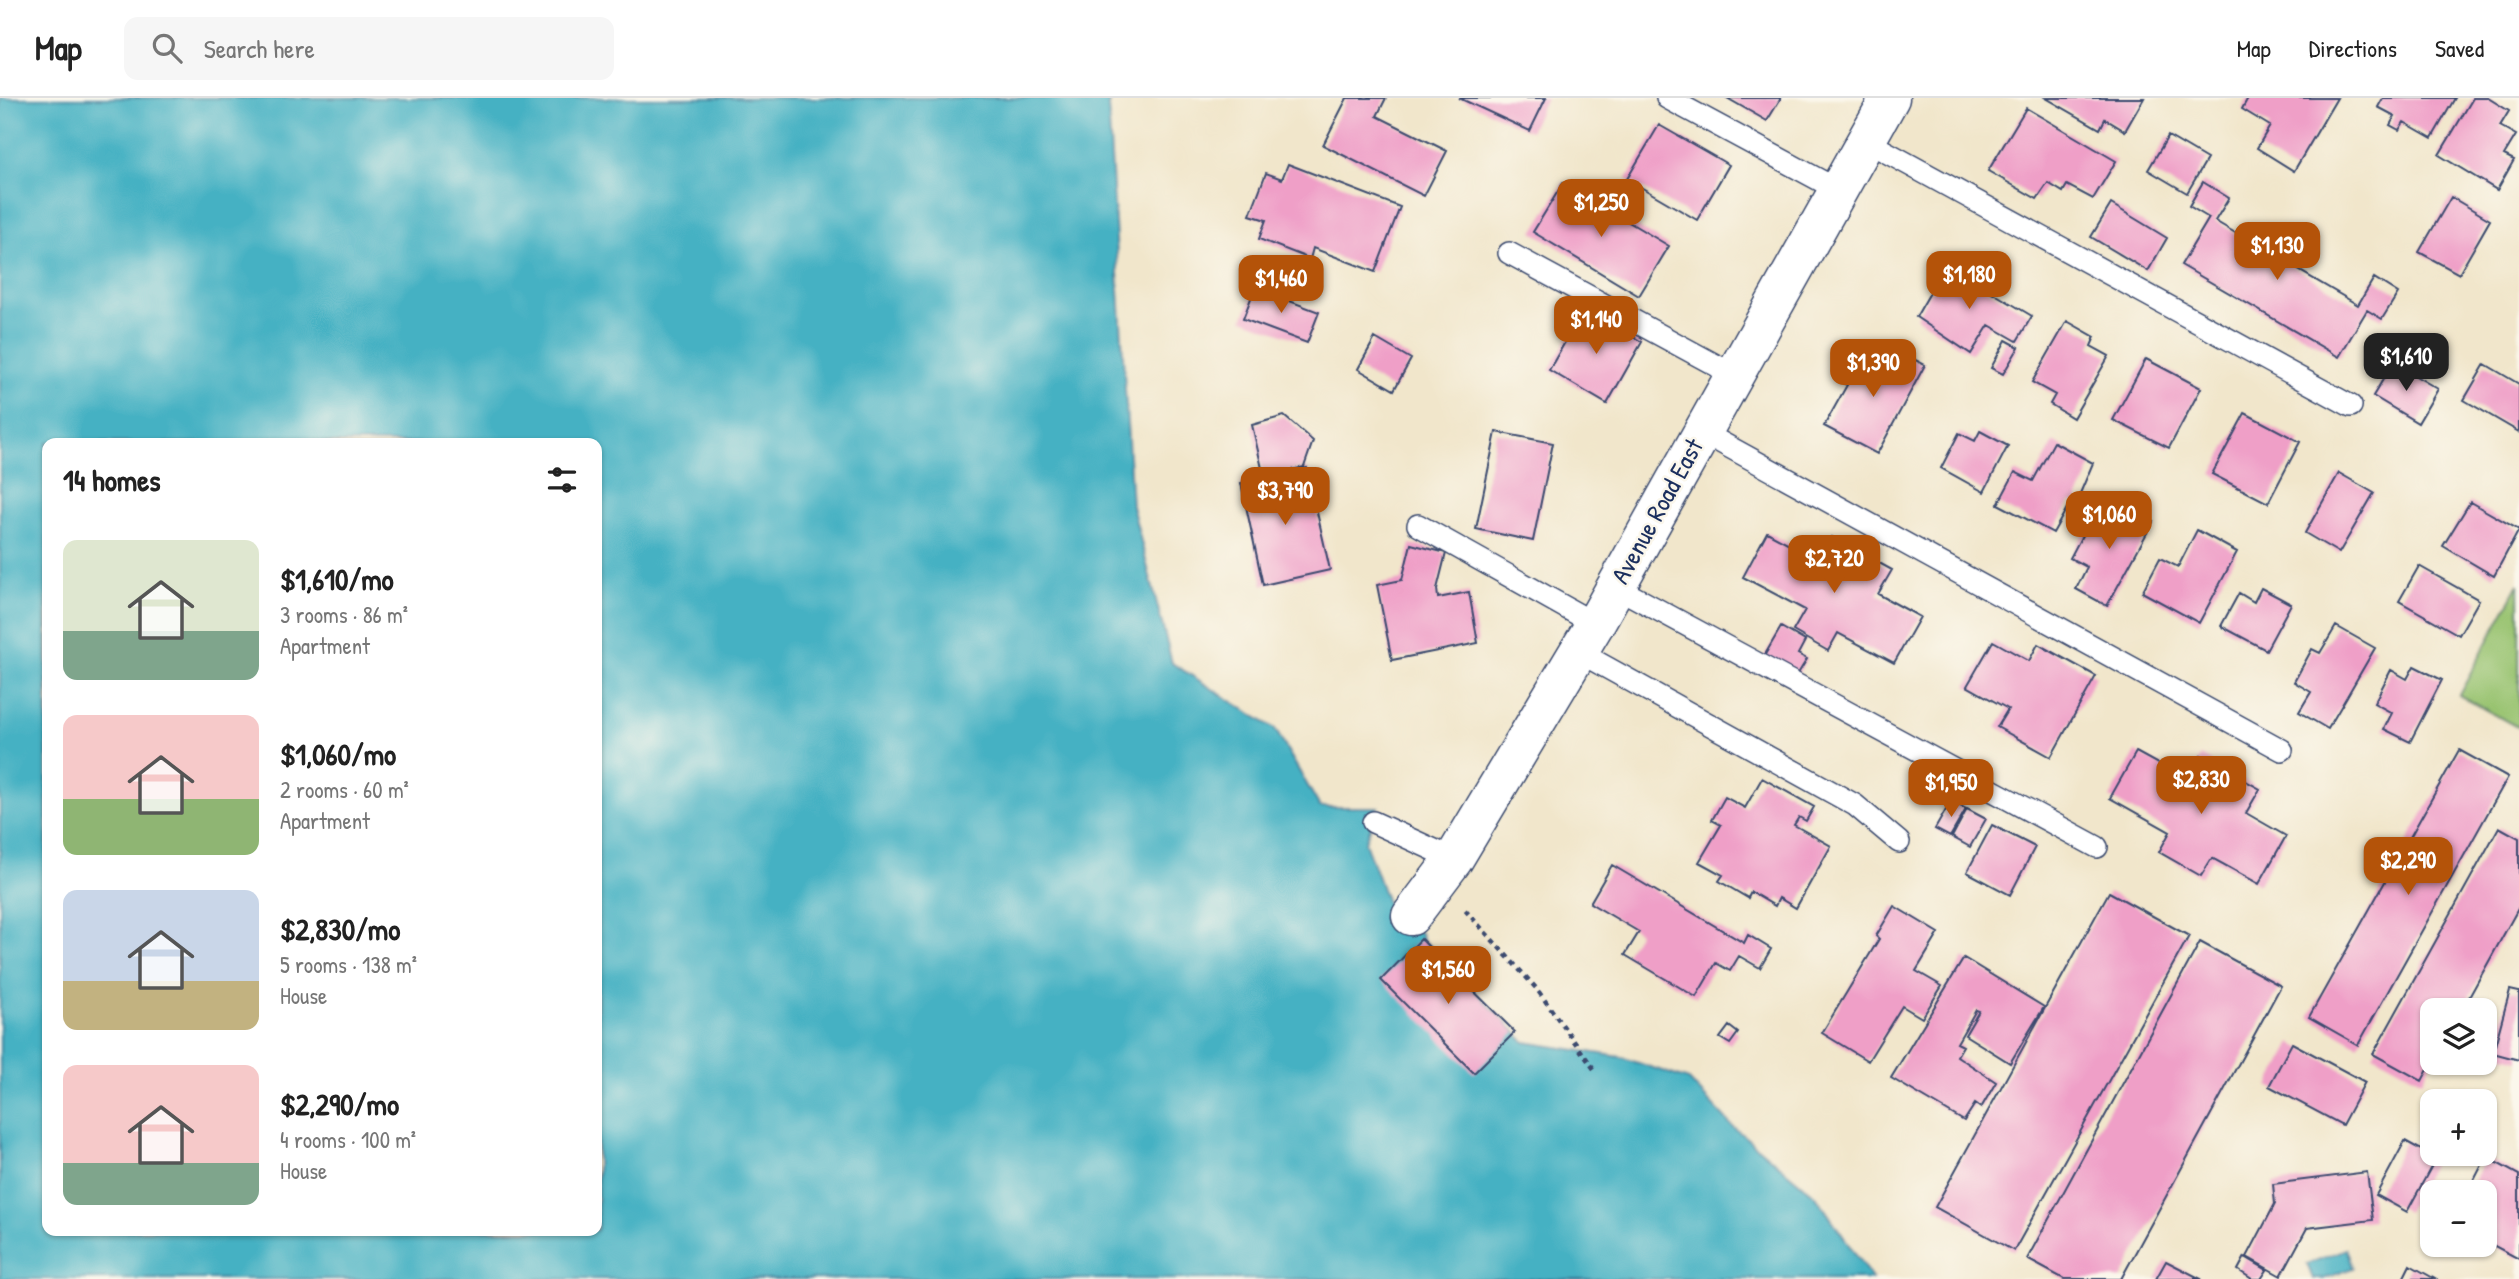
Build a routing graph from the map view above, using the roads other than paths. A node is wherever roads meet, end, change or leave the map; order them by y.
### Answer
1 (1667, 98) edge
2 (1890, 98) edge
3 (1866, 141) junction
4 (1838, 190) junction
5 (1509, 254) dead end
6 (1734, 375) junction
7 (2351, 406) dead end
8 (1702, 432) junction
9 (1418, 525) dead end
10 (1614, 586) junction
11 (1586, 638) junction
12 (2282, 750) dead end
13 (1373, 822) dead end
14 (1899, 842) dead end
15 (2097, 847) dead end
16 (1454, 859) junction
17 (1411, 916) dead end

1 - 4 lane
2 - 3 street, Avenue Road East
3 - 4 street, Avenue Road East
3 - 7 lane
4 - 6 street, Avenue Road East
5 - 6 lane
6 - 8 street, Avenue Road East
8 - 10 street, Avenue Road East
8 - 12 lane
9 - 11 lane
10 - 11 street, Avenue Road East
10 - 15 lane
11 - 14 lane
11 - 16 street, Avenue Road East
13 - 16 lane
16 - 17 street, Avenue Road East

